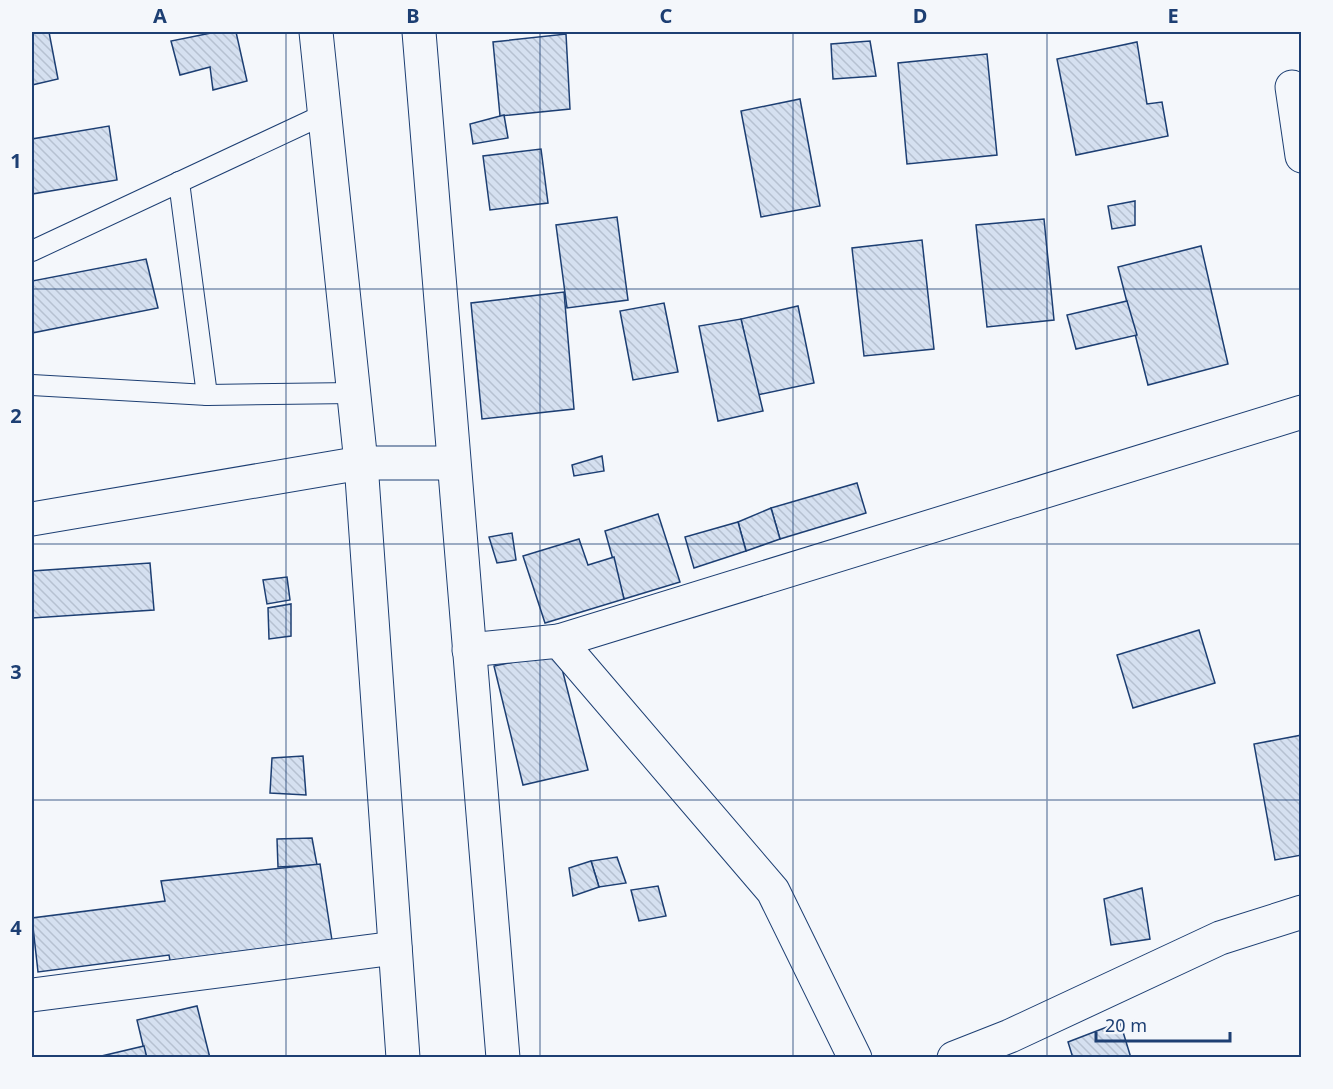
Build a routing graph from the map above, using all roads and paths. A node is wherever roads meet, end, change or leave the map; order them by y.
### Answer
1 (316, 32) edge
2 (419, 32) edge
3 (1292, 87) dead end
4 (325, 114) junction
5 (1302, 156) edge
6 (179, 182) junction
7 (32, 251) edge
8 (32, 385) edge
9 (353, 393) junction
10 (207, 395) junction
11 (1302, 412) edge
12 (361, 463) junction
13 (453, 463) junction
14 (32, 519) edge
15 (559, 640) junction
16 (469, 651) junction
17 (1302, 912) edge
18 (395, 948) junction
19 (32, 995) edge
20 (403, 1058) edge
21 (503, 1058) edge
22 (855, 1058) edge
23 (954, 1058) edge

1 - 4 main road
2 - 13 main road
3 - 5 main road
4 - 6 lane
4 - 9 main road
6 - 7 lane
6 - 10 lane
8 - 10 lane
9 - 10 lane
9 - 12 main road
11 - 15 main road
12 - 13 main road
12 - 14 main road
12 - 18 main road
13 - 16 main road
15 - 16 main road
15 - 22 main road
16 - 21 main road
17 - 23 main road
18 - 19 main road
18 - 20 main road

